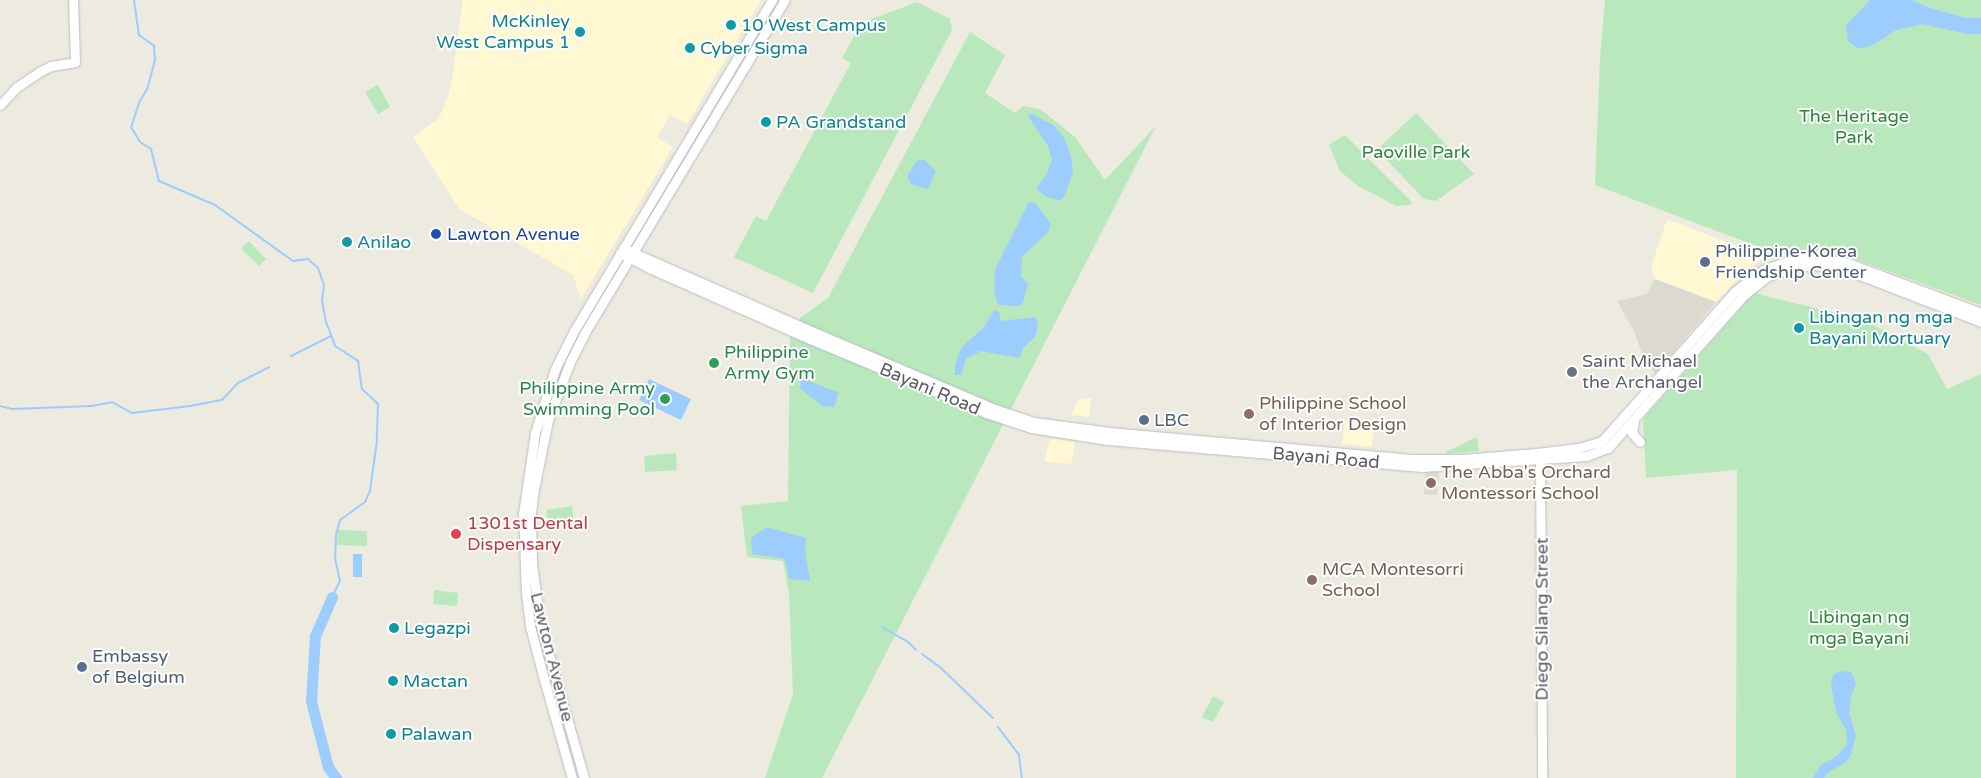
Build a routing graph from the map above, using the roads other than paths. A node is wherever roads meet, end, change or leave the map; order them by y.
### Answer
1 (73, 0) edge
2 (772, 0) edge
3 (785, 0) edge
4 (0, 105) edge
5 (643, 236) junction
6 (621, 250) junction
7 (631, 256) junction
8 (651, 266) junction
9 (1861, 271) junction
10 (620, 272) junction
11 (711, 292) junction
12 (1981, 313) edge
13 (1981, 322) edge
14 (1634, 421) junction
15 (1640, 442) dead end
16 (1540, 459) junction
17 (572, 778) edge
18 (584, 778) edge
19 (1542, 778) edge

1 - 4 main road
2 - 6 main road, Lawton Avenue
3 - 5 main road, Lawton Avenue
5 - 7 main road, Lawton Avenue
5 - 8 main road
6 - 7 main road, Bayani Road
6 - 17 main road, Lawton Avenue
7 - 8 main road, Bayani Road
7 - 10 main road, Lawton Avenue
8 - 10 main road
8 - 11 main road, Bayani Road
9 - 11 main road, Bayani Road
9 - 12 main road, Bayani Road
9 - 13 main road, Bayani Road
9 - 14 main road, Bayani Road
10 - 18 main road, Lawton Avenue
11 - 16 main road, Bayani Road
14 - 15 main road
14 - 16 main road, Bayani Road
16 - 19 main road, Diego Silang Street

